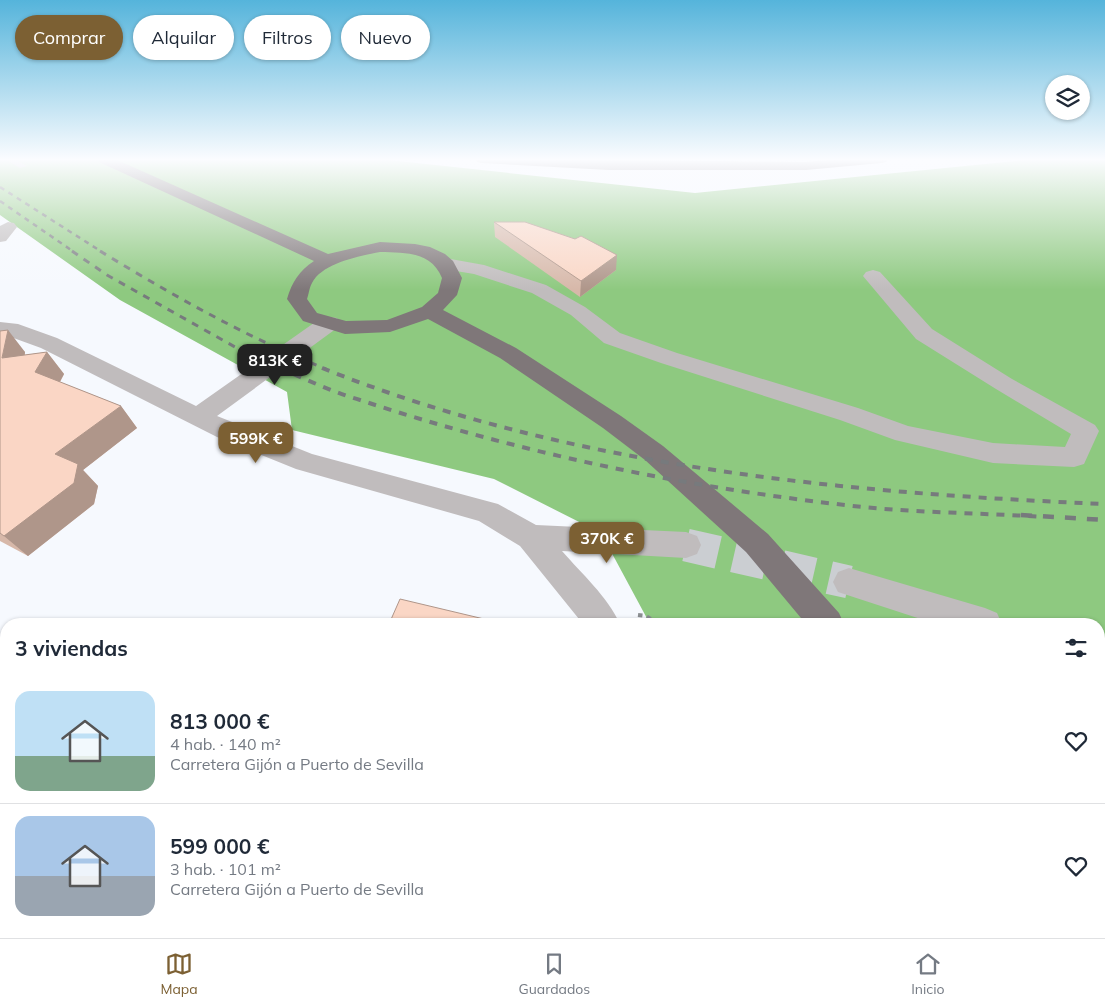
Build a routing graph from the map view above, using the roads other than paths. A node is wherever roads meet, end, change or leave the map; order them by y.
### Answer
1 (202, 203) edge
2 (328, 260) junction
3 (445, 264) junction
4 (874, 276) dead end
5 (429, 311) junction
6 (329, 323) junction
7 (0, 329) edge
8 (198, 417) junction
9 (531, 537) junction
10 (686, 545) tunnel mouth
11 (849, 582) tunnel mouth
12 (599, 618) edge
13 (823, 618) edge
14 (966, 618) edge

1 - 2 highway
2 - 3 highway
2 - 6 highway
3 - 4 street
3 - 5 highway
5 - 6 highway
5 - 13 highway
6 - 8 street
7 - 8 street
8 - 9 street
9 - 10 street
9 - 12 street
11 - 14 street

